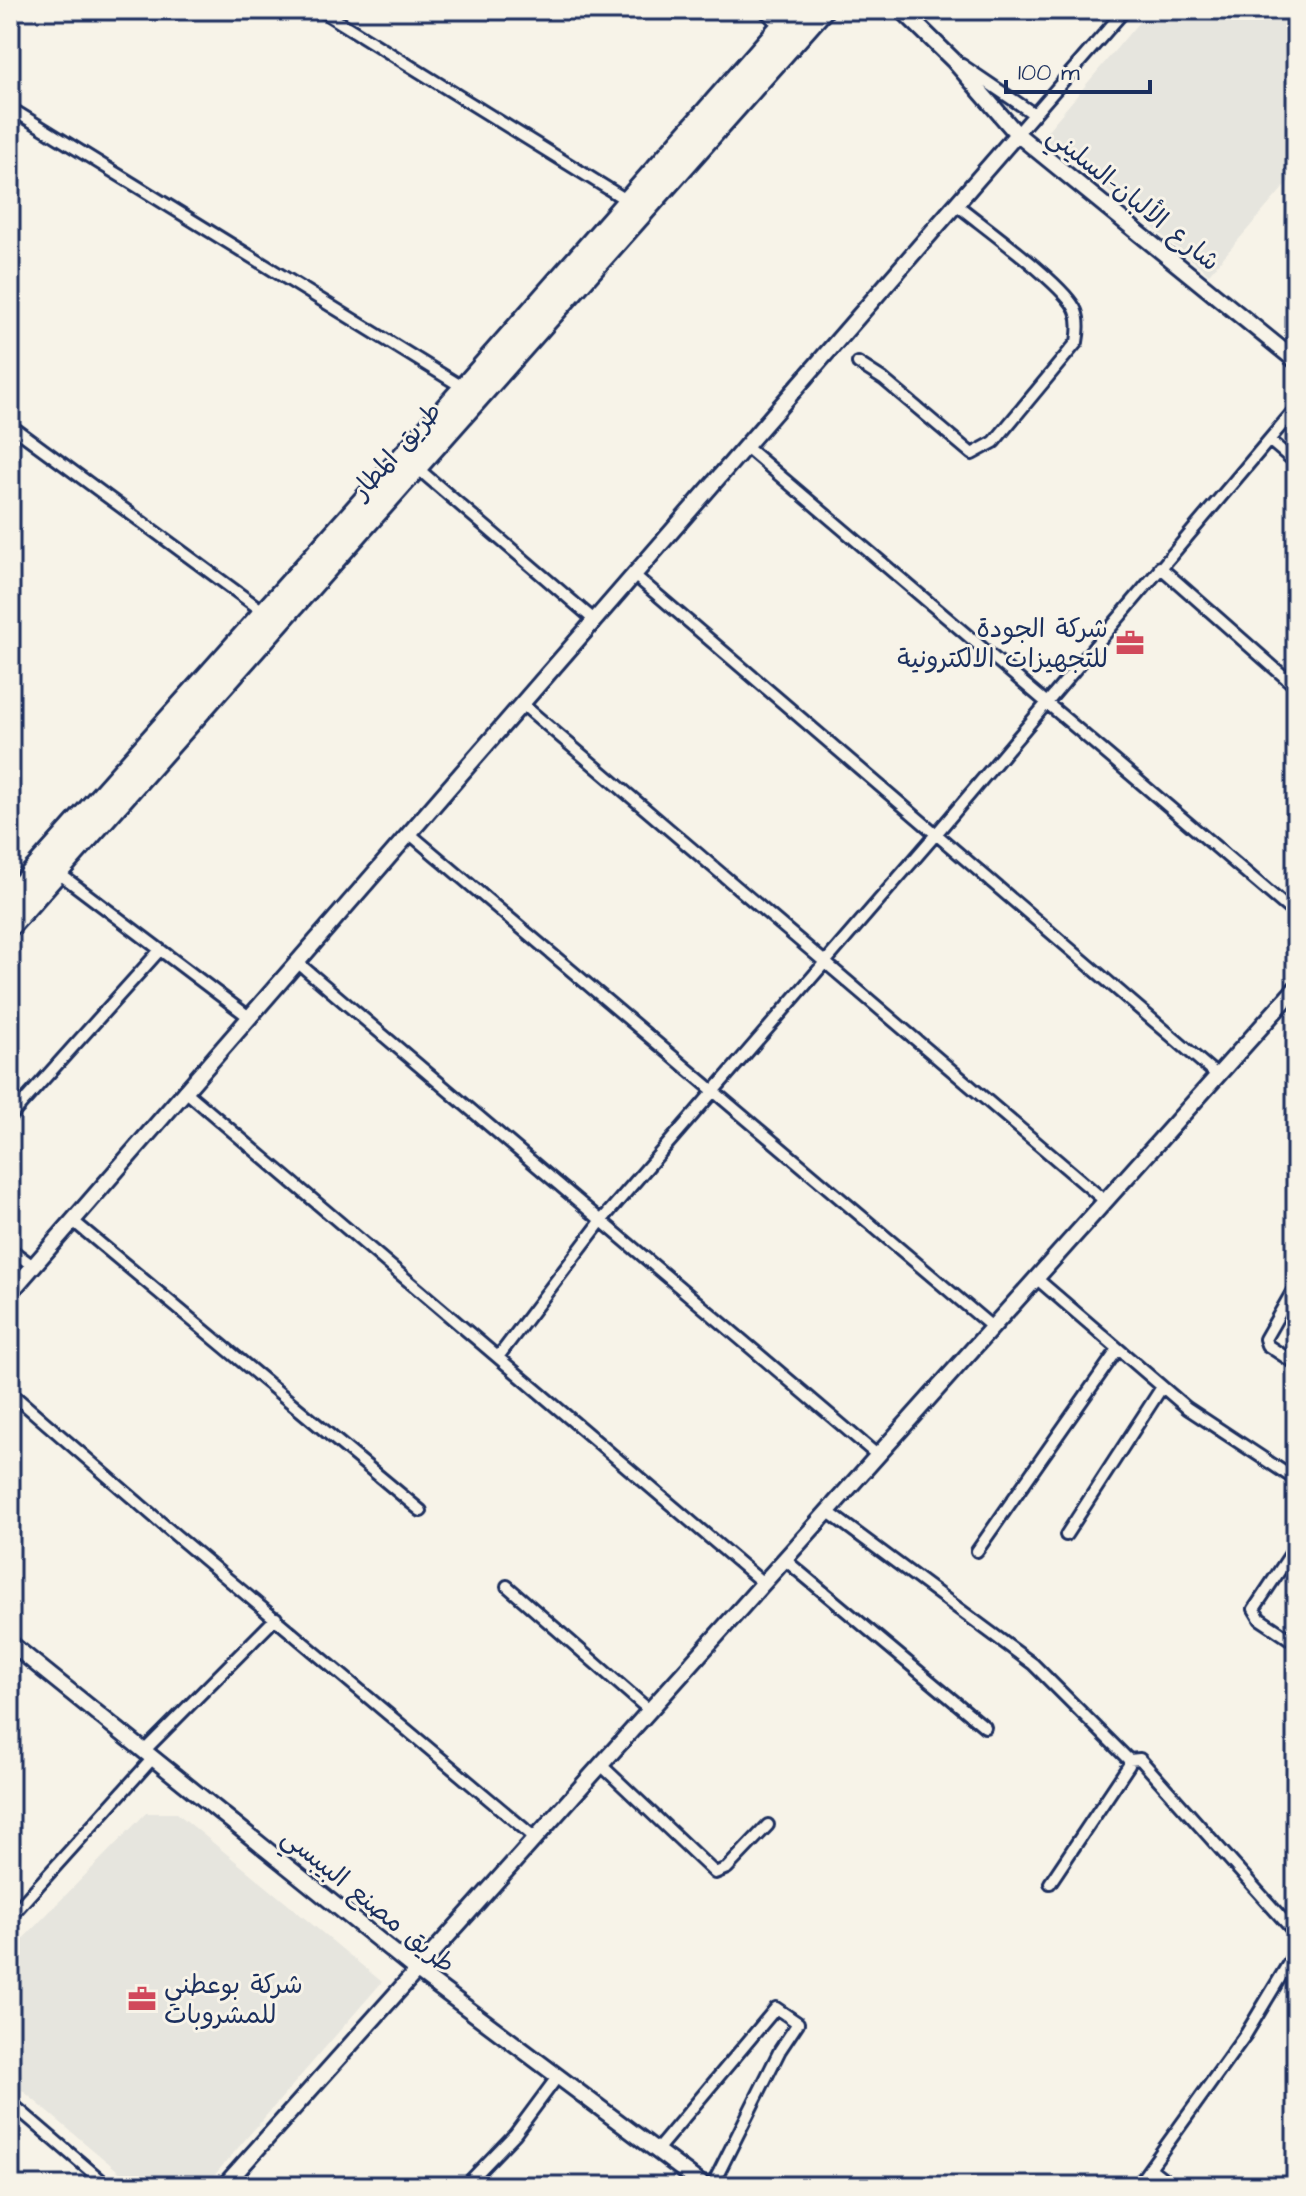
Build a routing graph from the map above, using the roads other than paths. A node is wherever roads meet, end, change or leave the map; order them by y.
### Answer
1 (320, 10) edge
2 (764, 10) edge
3 (796, 10) edge
4 (822, 10) edge
5 (902, 10) edge
6 (1125, 10) edge
7 (781, 27) junction
8 (953, 60) junction
9 (10, 108) edge
10 (1034, 114) junction
11 (1017, 134) junction
12 (628, 201) junction
13 (956, 204) junction
14 (1296, 361) edge
15 (858, 363) dead end
16 (464, 388) junction
17 (1296, 408) edge
18 (10, 425) edge
19 (1269, 440) junction
20 (745, 446) junction
21 (1296, 463) edge
22 (416, 467) junction
23 (337, 543) junction
24 (1160, 567) junction
25 (633, 574) junction
26 (264, 612) junction
27 (593, 619) junction
28 (1296, 687) edge
29 (1047, 701) junction
30 (521, 703) junction
31 (409, 833) junction
32 (937, 833) junction
33 (56, 871) junction
34 (14, 887) edge
35 (1296, 915) edge
36 (10, 925) edge
37 (160, 950) junction
38 (297, 962) junction
39 (825, 963) junction
40 (1296, 988) edge
41 (249, 1017) junction
42 (1218, 1076) junction
43 (184, 1090) junction
44 (713, 1091) junction
45 (10, 1117) edge
46 (1105, 1201) junction
47 (72, 1220) junction
48 (602, 1220) junction
49 (10, 1249) edge
50 (33, 1266) junction
51 (1036, 1278) junction
52 (1296, 1285) edge
53 (10, 1293) edge
54 (992, 1327) junction
55 (1118, 1349) junction
56 (498, 1357) junction
57 (1296, 1364) edge
58 (1162, 1387) junction
59 (10, 1392) edge
60 (877, 1455) junction
61 (1296, 1480) edge
62 (421, 1511) dead end
63 (827, 1511) junction
64 (1066, 1535) dead end
65 (1296, 1546) edge
66 (977, 1551) dead end
67 (784, 1559) junction
68 (763, 1583) junction
69 (507, 1586) dead end
70 (276, 1618) junction
71 (10, 1643) edge
72 (1296, 1643) edge
73 (649, 1710) junction
74 (985, 1727) dead end
75 (148, 1754) junction
76 (1129, 1760) junction
77 (600, 1764) junction
78 (768, 1825) dead end
79 (534, 1837) junction
80 (1050, 1883) dead end
81 (10, 1917) edge
82 (1296, 1934) edge
83 (1296, 1951) edge
84 (416, 1970) junction
85 (558, 2076) junction
86 (10, 2102) edge
87 (657, 2150) junction
88 (1150, 2168) junction
89 (108, 2186) edge
90 (224, 2186) edge
91 (465, 2186) edge
92 (704, 2186) edge
93 (712, 2186) edge
94 (1137, 2186) edge
95 (1173, 2186) edge

1 - 12 street
2 - 7 street
3 - 7 highway, طريق المطار
4 - 22 highway, طريق المطار
5 - 8 street, شارع الألبان-السليني
6 - 10 street
7 - 12 highway, طريق المطار
8 - 10 street, شارع الألبان-السليني
8 - 11 street, شارع الألبان-السليني
9 - 16 street
10 - 11 street
11 - 13 street
11 - 14 street, شارع الألبان-السليني
12 - 16 highway, طريق المطار
13 - 15 street
13 - 20 street
16 - 23 highway, طريق المطار
17 - 19 street
18 - 26 street
19 - 21 street
19 - 24 street
20 - 25 street
20 - 29 street
22 - 23 highway, طريق المطار
22 - 27 street
23 - 26 highway, طريق المطار
23 - 33 highway, طريق المطار
24 - 28 street
24 - 29 street
25 - 27 street
25 - 32 street
26 - 34 highway, طريق المطار
27 - 30 street
29 - 32 street
29 - 35 street
30 - 31 street
30 - 39 street
31 - 38 street
31 - 44 street
32 - 39 street
32 - 42 street
33 - 36 highway, طريق المطار
33 - 37 street
37 - 41 street
37 - 45 street
38 - 41 street
38 - 48 street
39 - 44 street
39 - 46 street
40 - 42 street
41 - 43 street
42 - 46 street
43 - 47 street
43 - 56 street
44 - 48 street
44 - 54 street
46 - 51 street
47 - 50 street
47 - 62 street
48 - 56 street
48 - 60 street
49 - 50 street
50 - 53 street
51 - 54 street
51 - 55 street
52 - 57 street
54 - 60 street
55 - 58 street
55 - 66 street
56 - 68 street
58 - 61 street
58 - 64 street
59 - 70 street
60 - 63 street
63 - 67 street
63 - 76 street
65 - 72 street
67 - 68 street
67 - 74 street
68 - 73 street
69 - 73 street
70 - 75 street
70 - 79 street
71 - 75 street, طريق مصنع البيبسي
73 - 77 street
75 - 81 street
75 - 84 street, طريق مصنع البيبسي
76 - 80 street
76 - 82 street
77 - 78 street
77 - 79 street
79 - 84 street
83 - 88 street
84 - 85 street, طريق مصنع البيبسي
84 - 90 street
85 - 87 street, طريق مصنع البيبسي
85 - 91 street
86 - 89 street
87 - 92 street, طريق مصنع البيبسي
87 - 93 street
88 - 94 street
88 - 95 street

